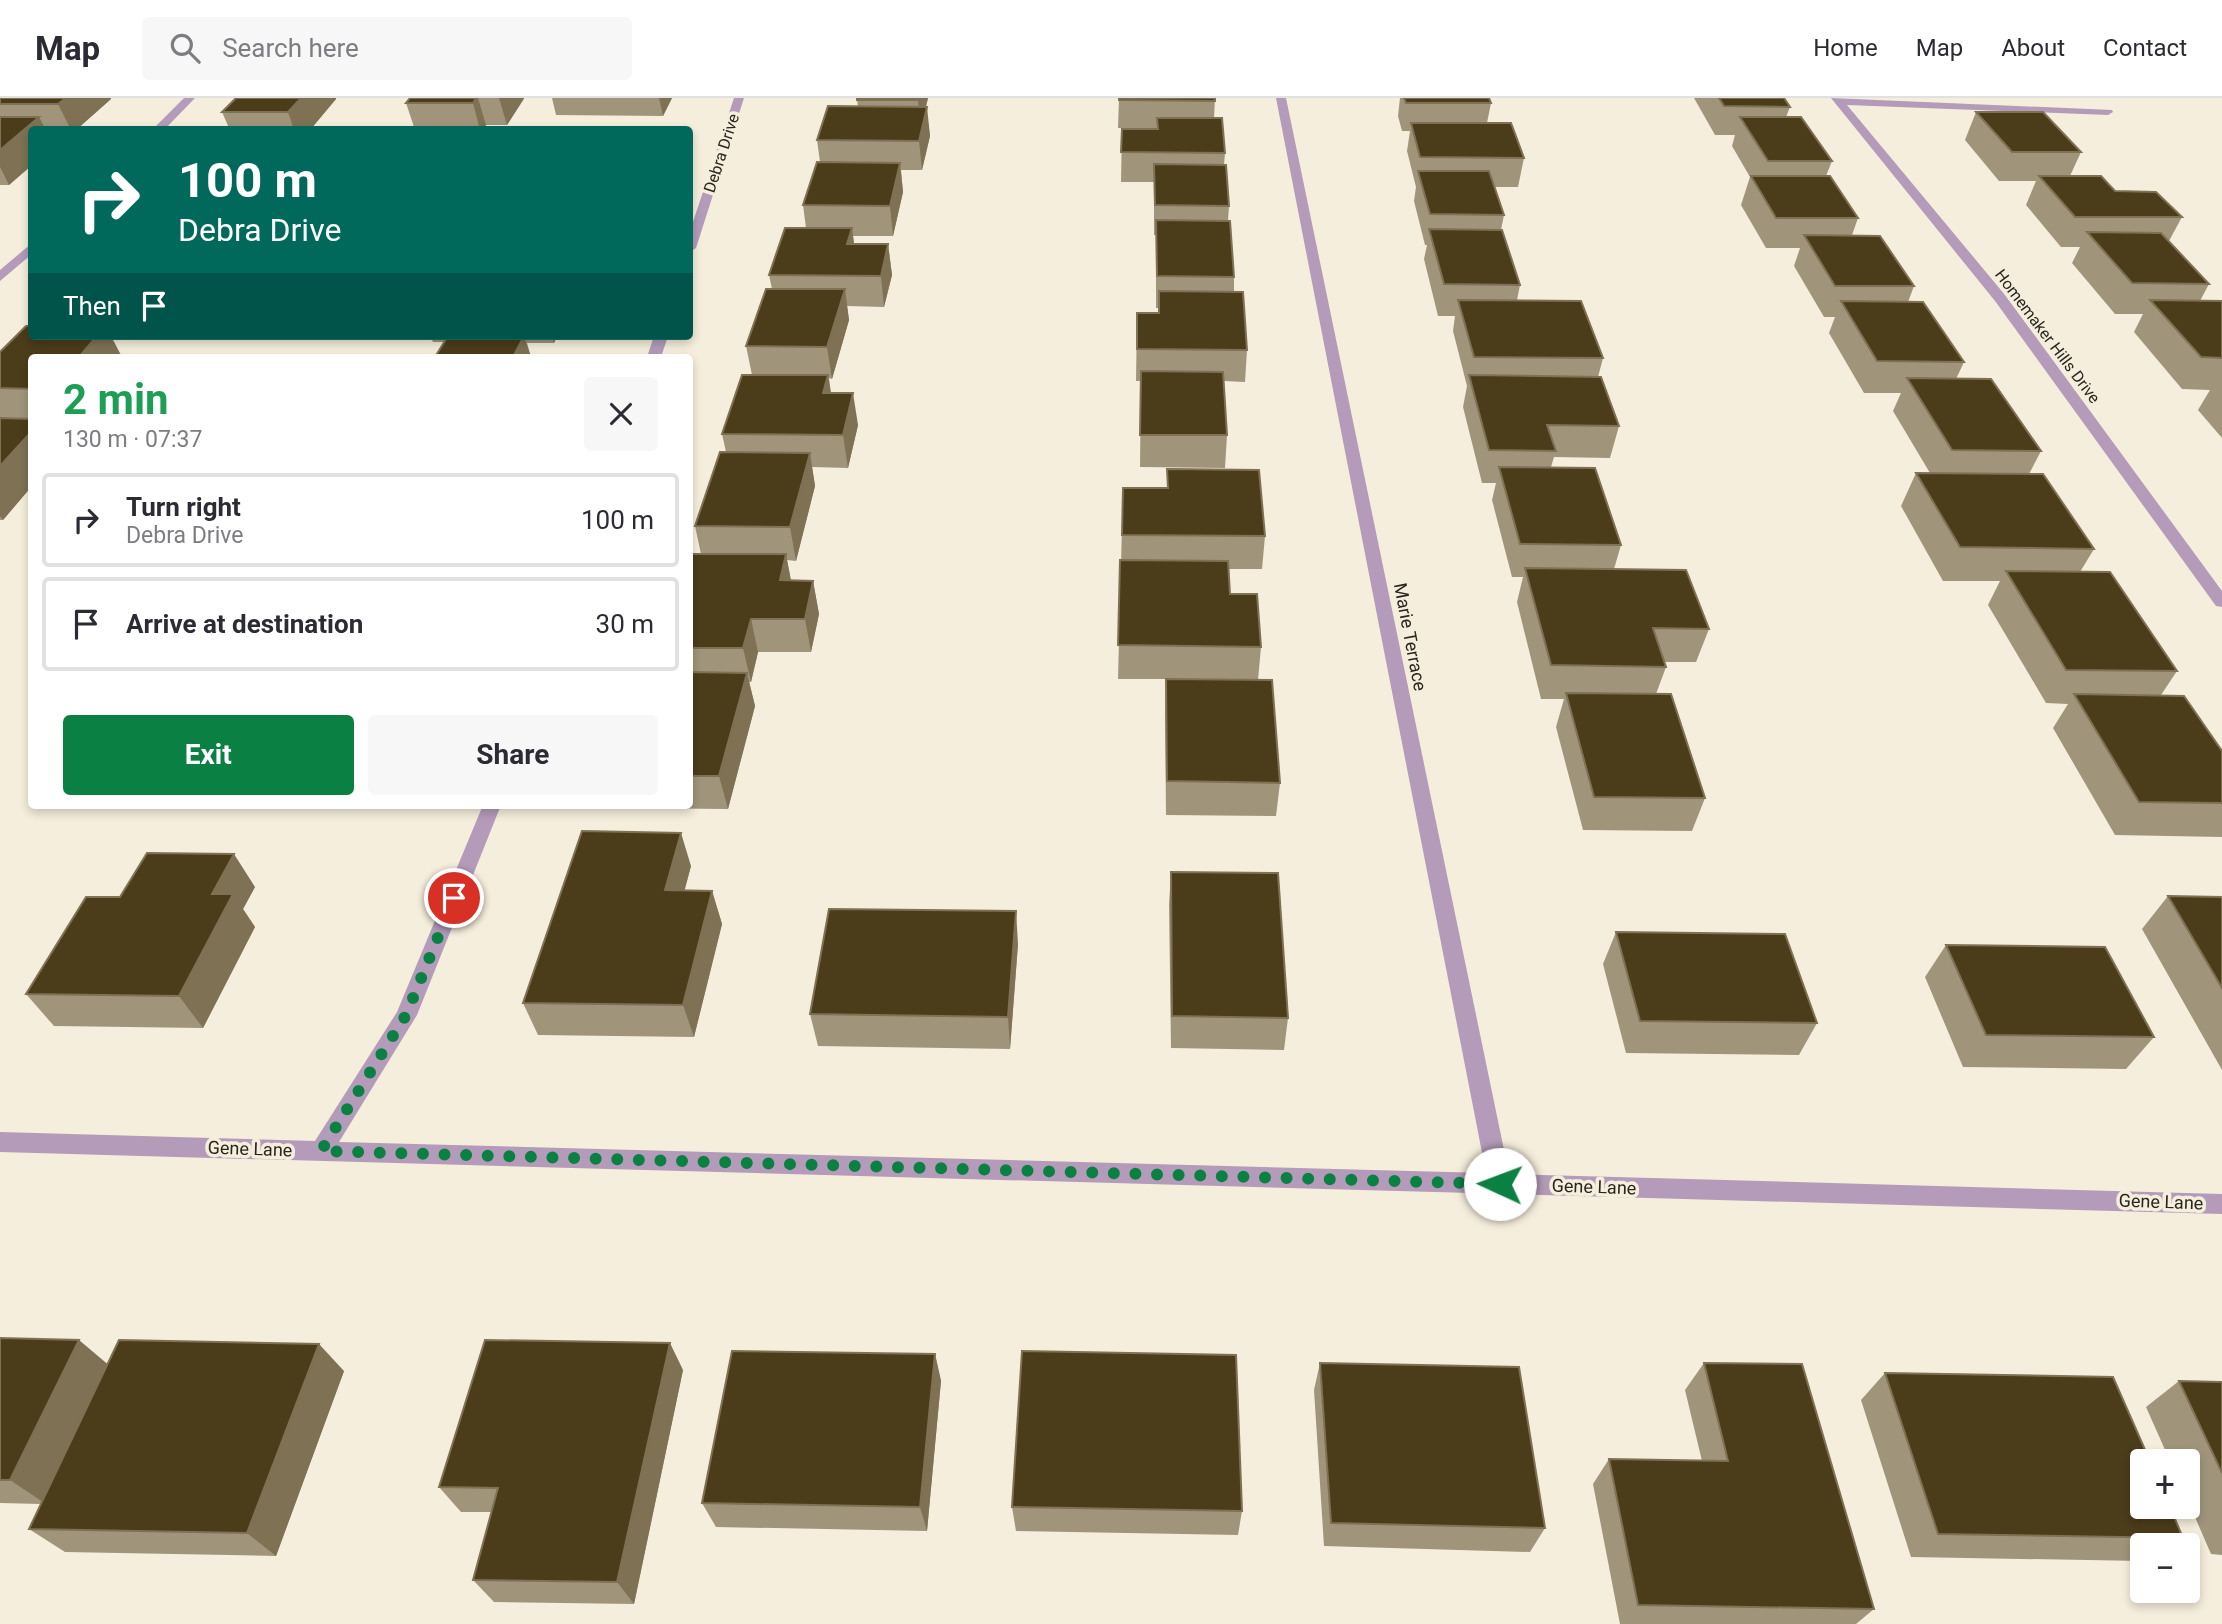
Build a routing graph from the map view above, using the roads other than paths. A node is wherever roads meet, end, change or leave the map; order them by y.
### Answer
1 (190, 98) edge
2 (739, 98) edge
3 (1281, 98) edge
4 (1837, 99) edge
5 (2108, 112) dead end
6 (161, 126) edge
7 (693, 239) edge
8 (28, 251) edge
9 (0, 277) edge
10 (2222, 602) edge
11 (490, 809) edge
12 (0, 1142) edge
13 (321, 1151) junction
14 (1500, 1184) junction
15 (2222, 1204) edge

1 - 6 street
2 - 7 street, Debra Drive
3 - 14 street, Marie Terrace
4 - 5 street
4 - 10 street, Homemaker Hills Drive
8 - 9 street
11 - 13 street
12 - 13 street, Gene Lane
13 - 14 street, Gene Lane
14 - 15 street, Gene Lane

